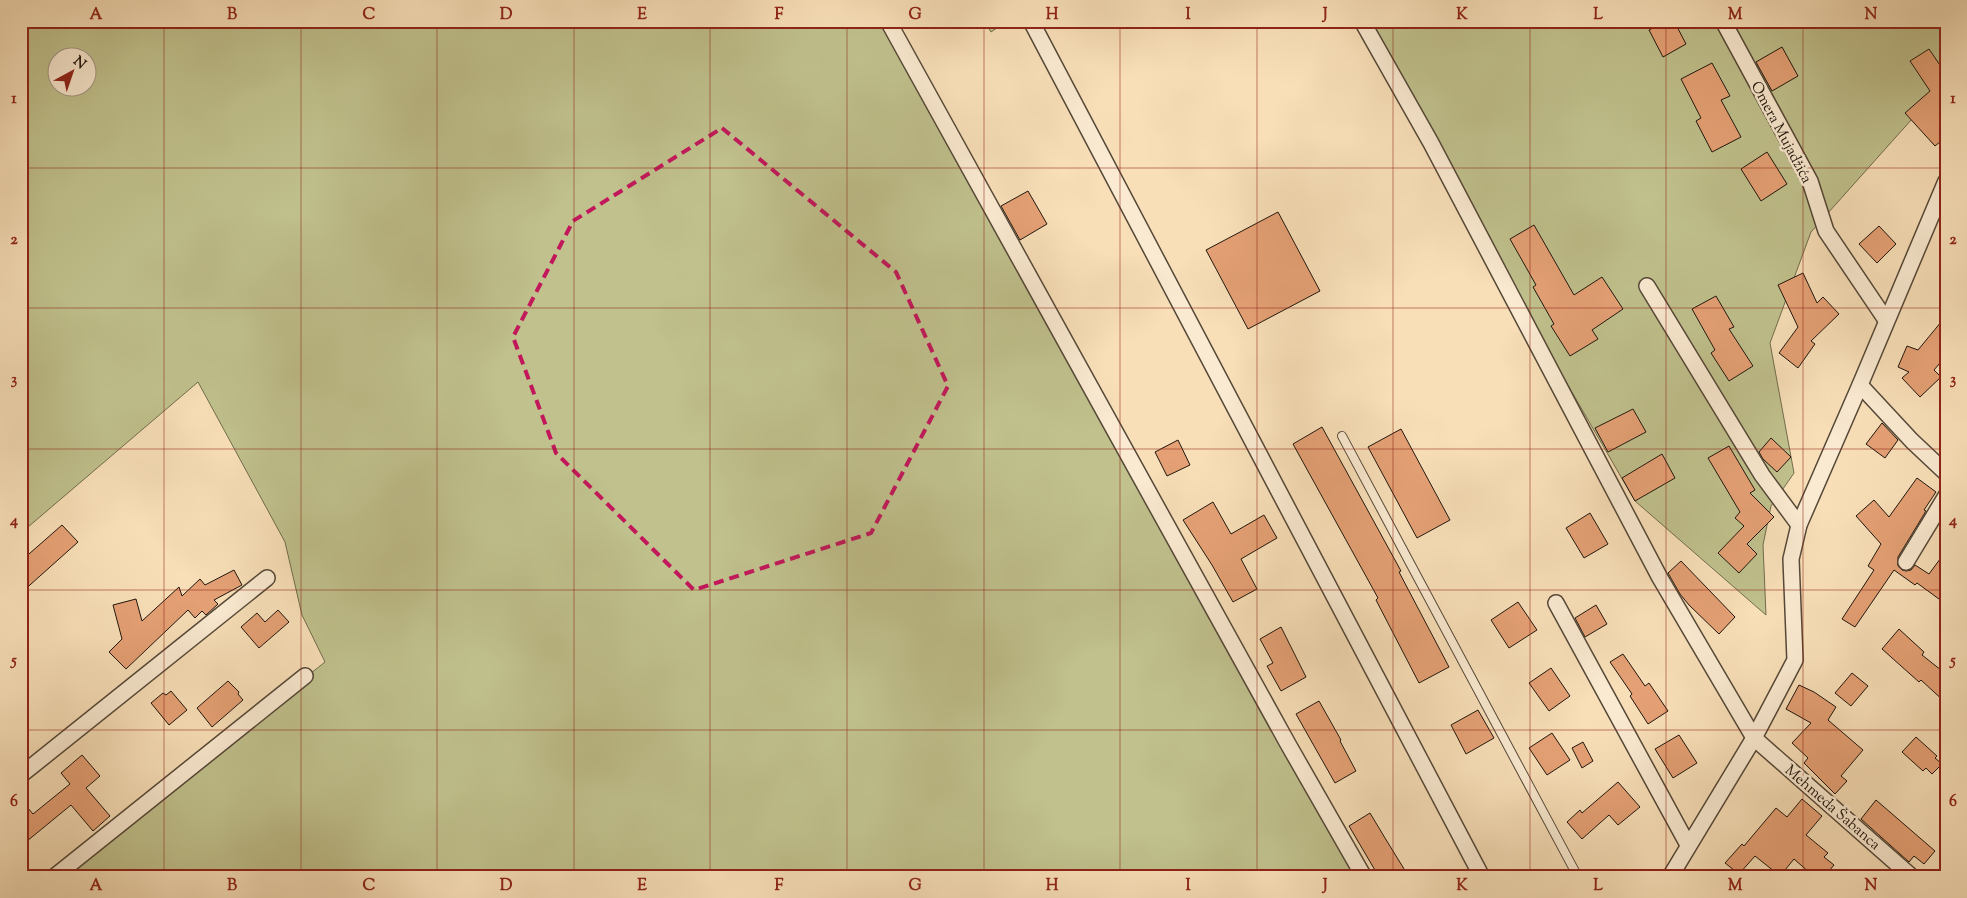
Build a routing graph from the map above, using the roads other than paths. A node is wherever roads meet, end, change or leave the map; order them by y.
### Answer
1 (888, 21) edge
2 (1031, 21) edge
3 (1362, 21) edge
4 (1723, 21) edge
5 (1946, 181) edge
6 (1646, 286) dead end
7 (1886, 320) junction
8 (1860, 385) junction
9 (1342, 436) dead end
10 (1946, 473) edge
11 (1946, 496) edge
12 (1799, 525) junction
13 (1906, 562) dead end
14 (267, 578) dead end
15 (1556, 603) dead end
16 (305, 676) dead end
17 (1754, 738) junction
18 (21, 775) edge
19 (1688, 845) junction
20 (54, 877) edge
21 (1364, 877) edge
22 (1482, 877) edge
23 (1578, 877) edge
24 (1670, 877) edge
25 (1912, 877) edge

1 - 21 street
2 - 22 street
3 - 17 street, Mehmeda Šabanca
4 - 7 street, Omera Mujadžića
5 - 7 street
6 - 12 street
7 - 8 street
8 - 10 street
8 - 12 street
9 - 23 lane
11 - 13 street
12 - 17 street
14 - 18 street
15 - 19 street
16 - 20 street
17 - 19 street
17 - 25 street, Mehmeda Šabanca
19 - 24 street

